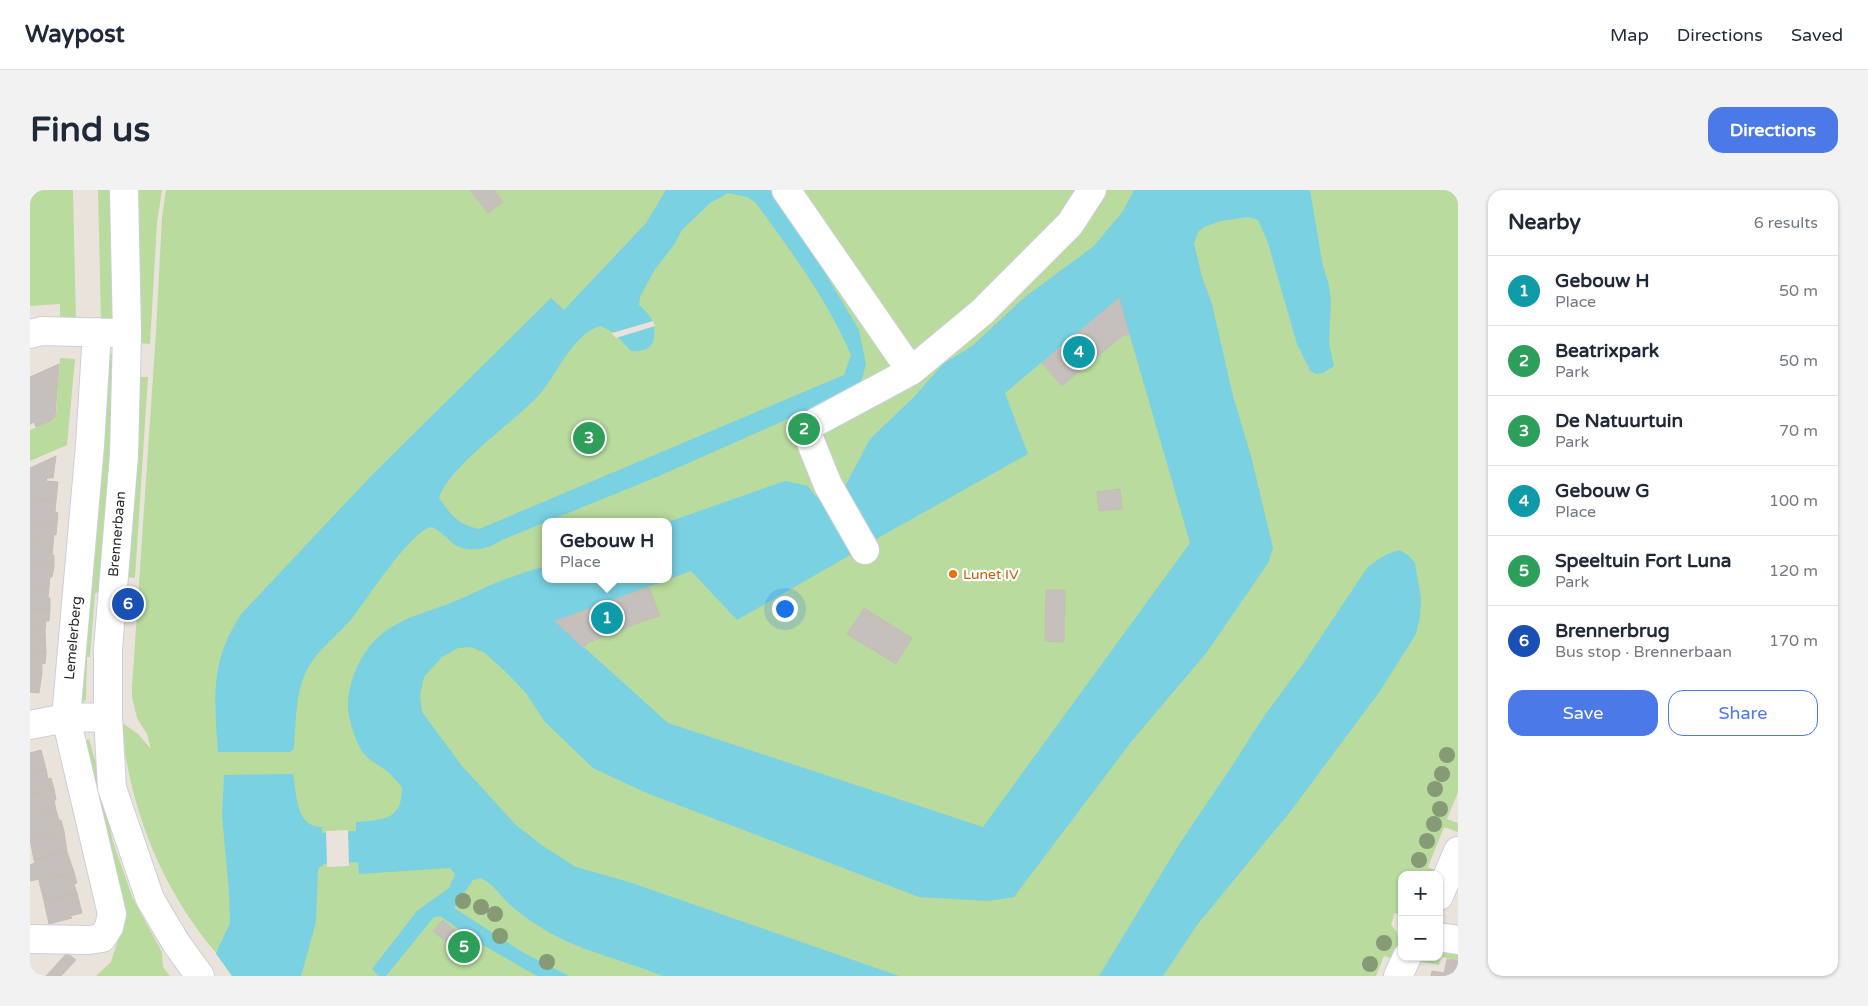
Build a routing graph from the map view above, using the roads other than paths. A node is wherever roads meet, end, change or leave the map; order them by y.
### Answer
1 (124, 190) edge
2 (786, 190) edge
3 (1092, 190) edge
4 (97, 332) junction
5 (30, 334) edge
6 (127, 334) junction
7 (911, 371) junction
8 (865, 550) dead end
9 (108, 717) junction
10 (66, 718) junction
11 (30, 725) edge
12 (1458, 851) edge
13 (1443, 887) edge
14 (1443, 937) edge
15 (30, 939) edge
16 (1458, 940) edge
17 (1405, 961) edge
18 (200, 976) edge
19 (1398, 976) edge

1 - 6 street, Brennerbaan
2 - 7 street
3 - 7 street
4 - 5 street
4 - 6 street
4 - 10 street, Lemelerberg
6 - 9 street, Brennerbaan
7 - 8 street
9 - 10 street
9 - 18 street, Brennerbaan
10 - 11 street
10 - 15 street, Lemelerberg
12 - 13 street
14 - 16 street
17 - 19 street

